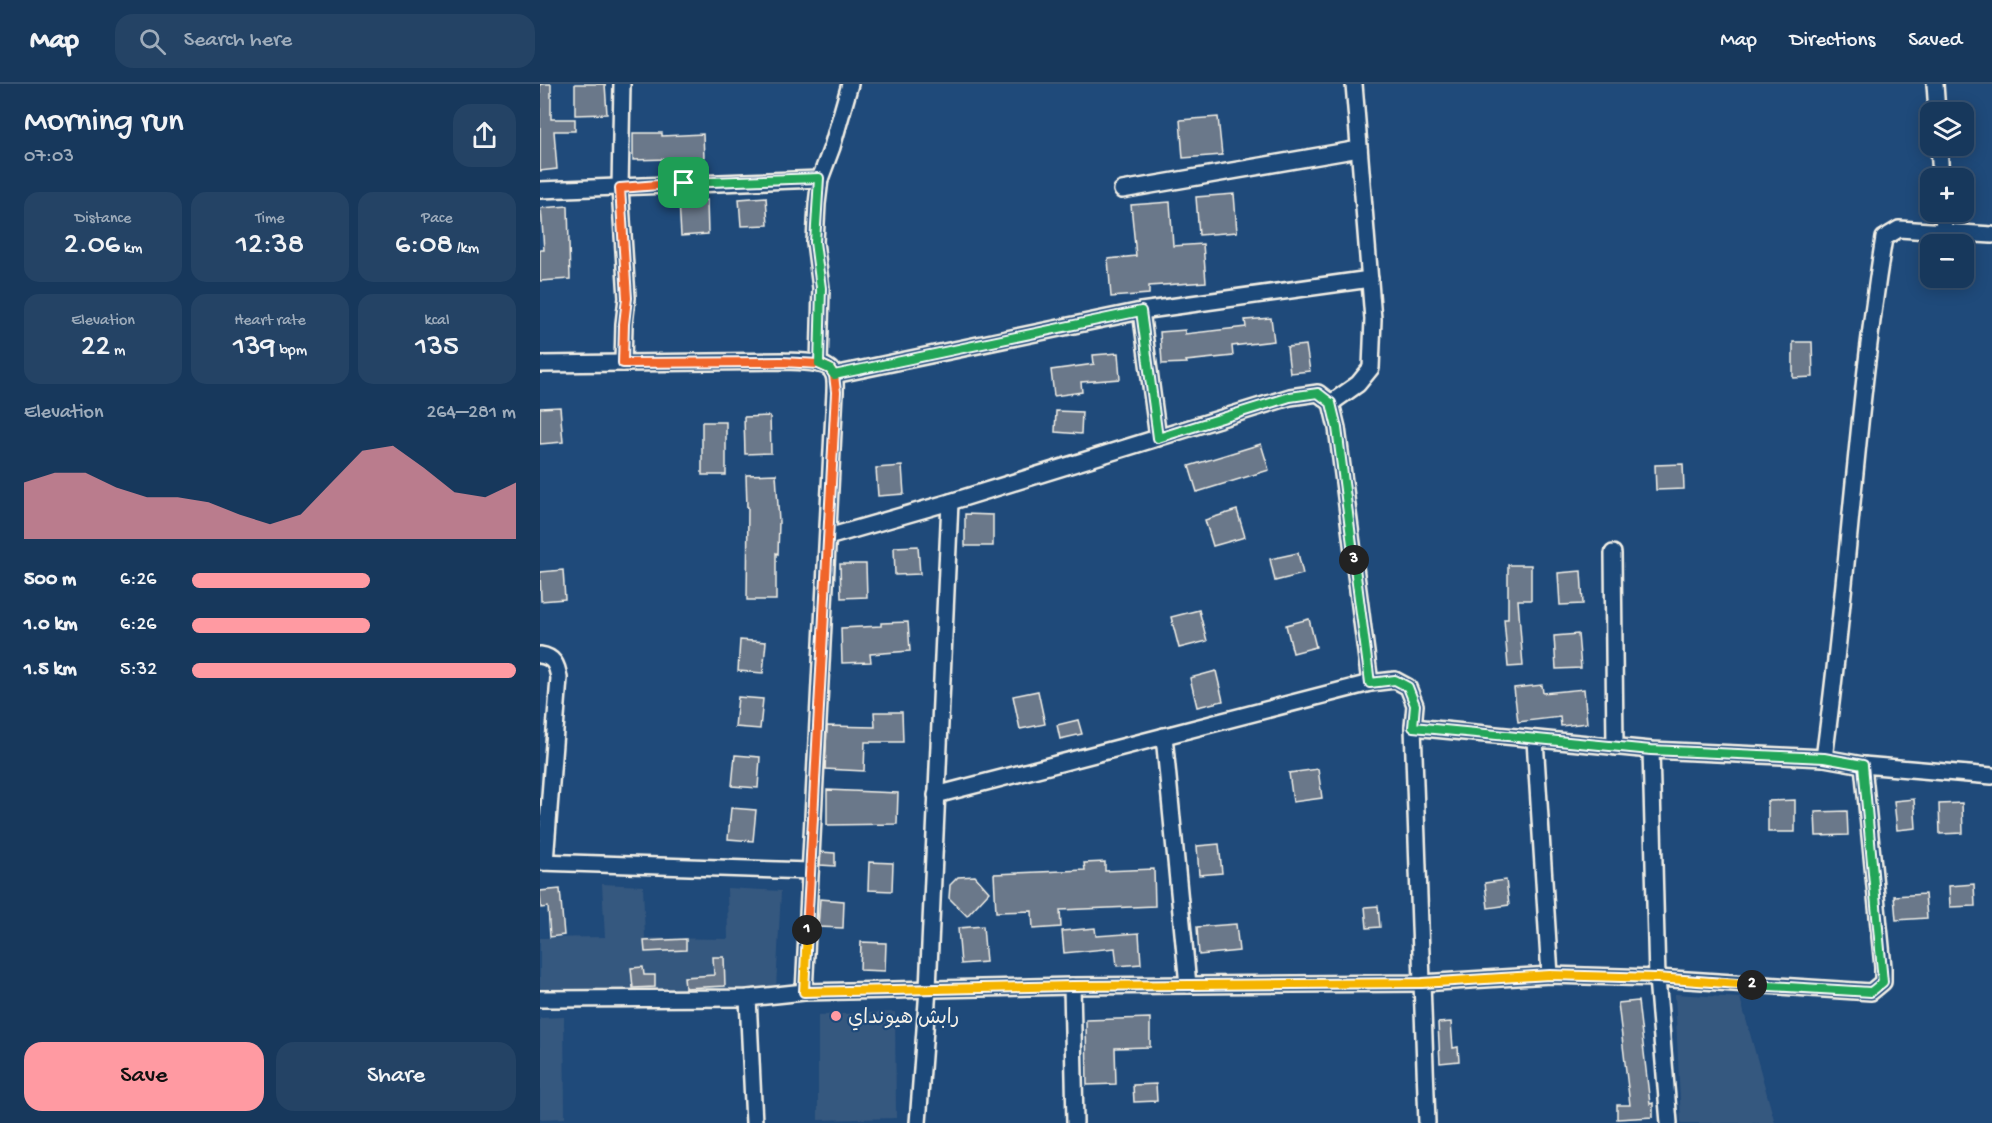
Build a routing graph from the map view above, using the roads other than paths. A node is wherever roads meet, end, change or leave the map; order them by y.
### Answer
1 (622, 84) edge
2 (850, 84) edge
3 (1354, 84) edge
4 (1935, 84) edge
5 (1936, 102) edge
6 (1359, 149) junction
7 (819, 178) junction
8 (620, 188) junction
9 (540, 190) edge
10 (1122, 190) dead end
11 (1944, 222) edge
12 (1944, 231) junction
13 (1992, 235) edge
14 (1370, 279) junction
15 (1141, 311) junction
16 (623, 363) junction
17 (540, 364) edge
18 (819, 364) junction
19 (834, 375) junction
20 (1331, 403) junction
21 (1158, 438) junction
22 (950, 502) junction
23 (828, 537) junction
24 (1614, 553) dead end
25 (540, 655) edge
26 (1370, 683) junction
27 (1413, 727) junction
28 (1164, 736) junction
29 (1535, 740) junction
30 (1615, 747) junction
31 (1651, 750) junction
32 (1824, 758) junction
33 (1863, 765) junction
34 (1992, 776) edge
35 (936, 795) junction
36 (543, 862) edge
37 (810, 871) junction
38 (1550, 975) junction
39 (1657, 978) junction
40 (1422, 983) junction
41 (1188, 985) junction
42 (1072, 986) junction
43 (928, 989) junction
44 (804, 992) junction
45 (748, 998) junction
46 (540, 999) edge
47 (754, 1123) edge
48 (918, 1123) edge
49 (1075, 1123) edge
50 (1427, 1123) edge
51 (1669, 1123) edge

1 - 8 street
2 - 7 street
3 - 6 street
4 - 5 street
6 - 10 street
6 - 14 street
7 - 8 street
7 - 18 street
8 - 9 street
8 - 16 street
11 - 12 street
12 - 13 street
12 - 32 street
14 - 15 street
14 - 20 street
15 - 19 street
15 - 21 street
16 - 17 street
16 - 18 street
18 - 19 street
19 - 23 street
20 - 21 street
20 - 26 street
21 - 22 street
22 - 23 street
22 - 35 street
23 - 37 street
24 - 30 street
25 - 36 street
26 - 27 street
26 - 28 street
27 - 29 street
27 - 40 street
28 - 35 street
28 - 41 street
29 - 30 street
29 - 38 street
30 - 31 street
31 - 32 street
31 - 39 street
32 - 33 street
33 - 34 street
33 - 39 street
35 - 43 street
36 - 37 street
37 - 44 street
38 - 39 street
38 - 40 street
39 - 51 street
40 - 41 street
40 - 50 street
41 - 42 street
42 - 43 street
42 - 49 street
43 - 44 street
43 - 48 street
44 - 45 street
45 - 46 street
45 - 47 street

